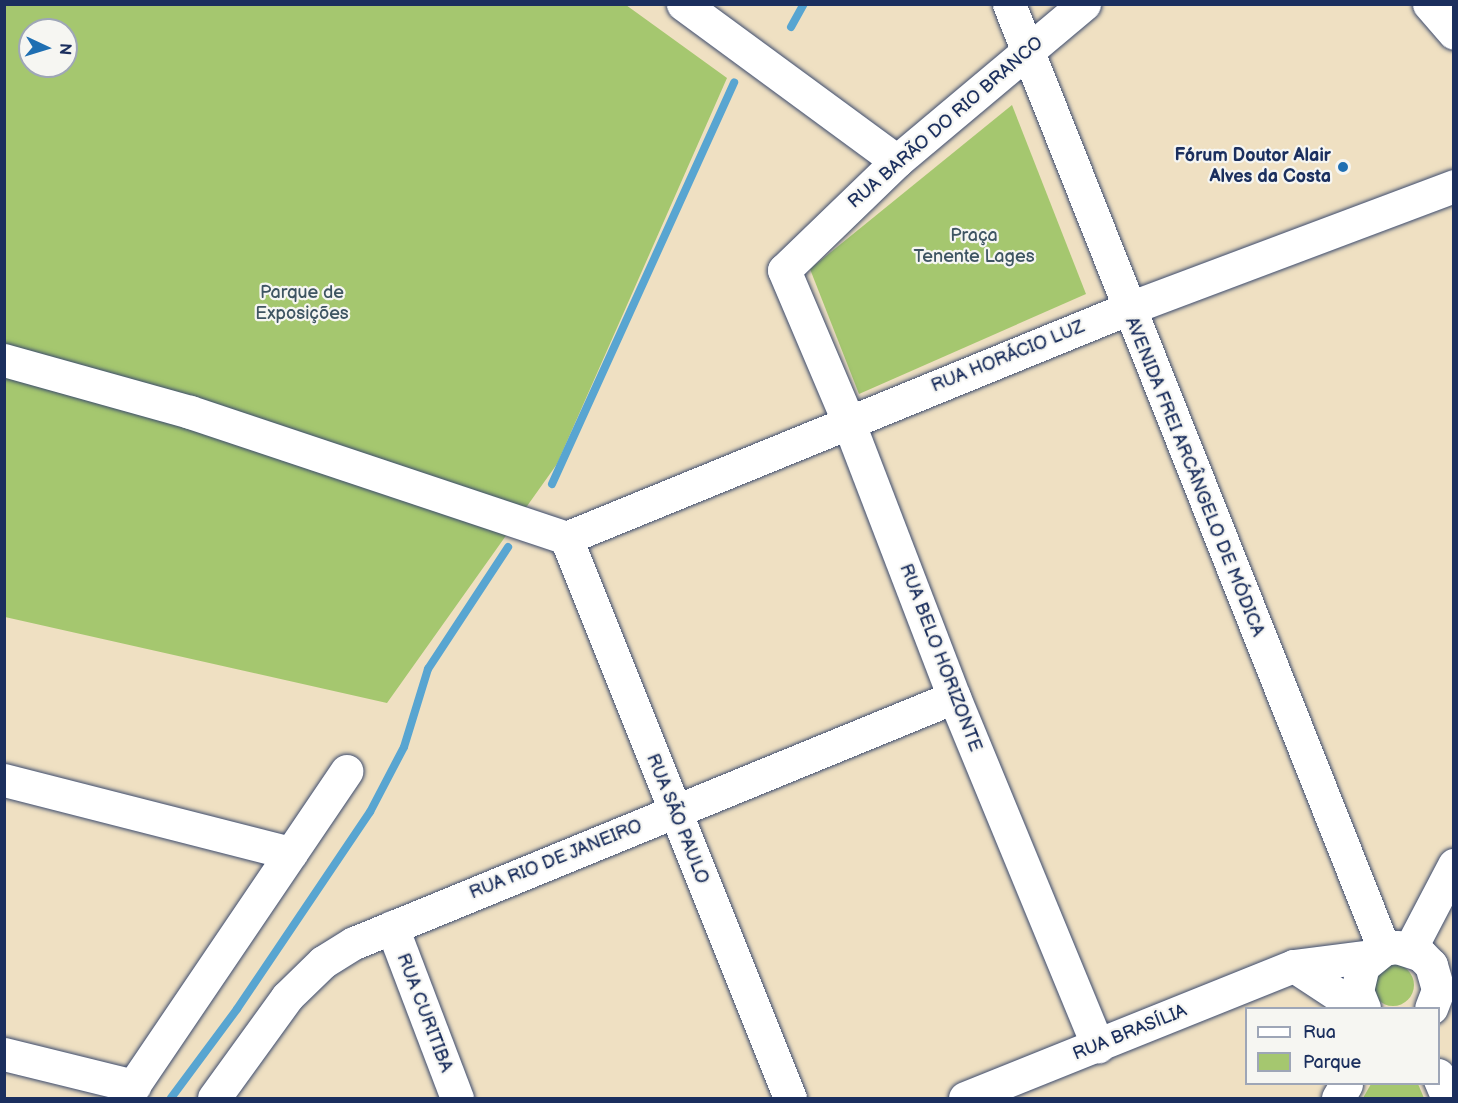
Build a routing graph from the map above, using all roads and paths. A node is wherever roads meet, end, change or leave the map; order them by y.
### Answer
1 (682, 4) edge
2 (1009, 4) edge
3 (1084, 4) edge
4 (1429, 4) edge
5 (1454, 33) edge
6 (1028, 51) junction
7 (897, 161) junction
8 (1454, 186) edge
9 (784, 270) joint
10 (1127, 309) junction
11 (4, 360) edge
12 (848, 421) junction
13 (566, 538) junction
14 (954, 697) junction
15 (346, 771) dead end
16 (4, 780) edge
17 (674, 812) junction
18 (291, 853) junction
19 (1454, 865) edge
20 (392, 927) junction
21 (1410, 956) edge
22 (1294, 966) junction
23 (1440, 1000) edge
24 (1356, 1007) edge
25 (1364, 1007) edge
26 (1098, 1046) junction
27 (4, 1054) edge
28 (1440, 1080) edge
29 (130, 1092) edge
30 (214, 1098) edge
31 (457, 1098) edge
32 (790, 1098) edge
33 (965, 1098) edge
34 (1448, 1098) edge

1 - 7 street
2 - 6 street, AVENIDA FREI ARCÂNGELO DE MÓDICA
3 - 6 street, RUA BARÃO DO RIO BRANCO
4 - 5 street
6 - 7 street, RUA BARÃO DO RIO BRANCO
6 - 10 street, AVENIDA FREI ARCÂNGELO DE MÓDICA
7 - 9 street, RUA BARÃO DO RIO BRANCO
8 - 10 street, RUA HORÁCIO LUZ
9 - 12 street, RUA BELO HORIZONTE
10 - 12 street, RUA HORÁCIO LUZ
10 - 21 street, AVENIDA FREI ARCÂNGELO DE MÓDICA
11 - 13 street
12 - 13 street, RUA HORÁCIO LUZ
12 - 14 street, RUA BELO HORIZONTE
13 - 17 street, RUA SÃO PAULO
14 - 17 street, RUA RIO DE JANEIRO
14 - 26 street, RUA BELO HORIZONTE
15 - 18 street
16 - 18 street
17 - 20 street, RUA RIO DE JANEIRO
17 - 32 street, RUA SÃO PAULO
18 - 29 street
19 - 21 street
20 - 30 street, RUA RIO DE JANEIRO
20 - 31 street, RUA CURITIBA
21 - 22 street, RUA BRASÍLIA
21 - 23 street, AVENIDA FREI ARCÂNGELO DE MÓDICA
21 - 25 street
22 - 24 street
22 - 26 street, RUA BRASÍLIA
26 - 33 street, RUA BRASÍLIA
27 - 29 street
28 - 34 street

